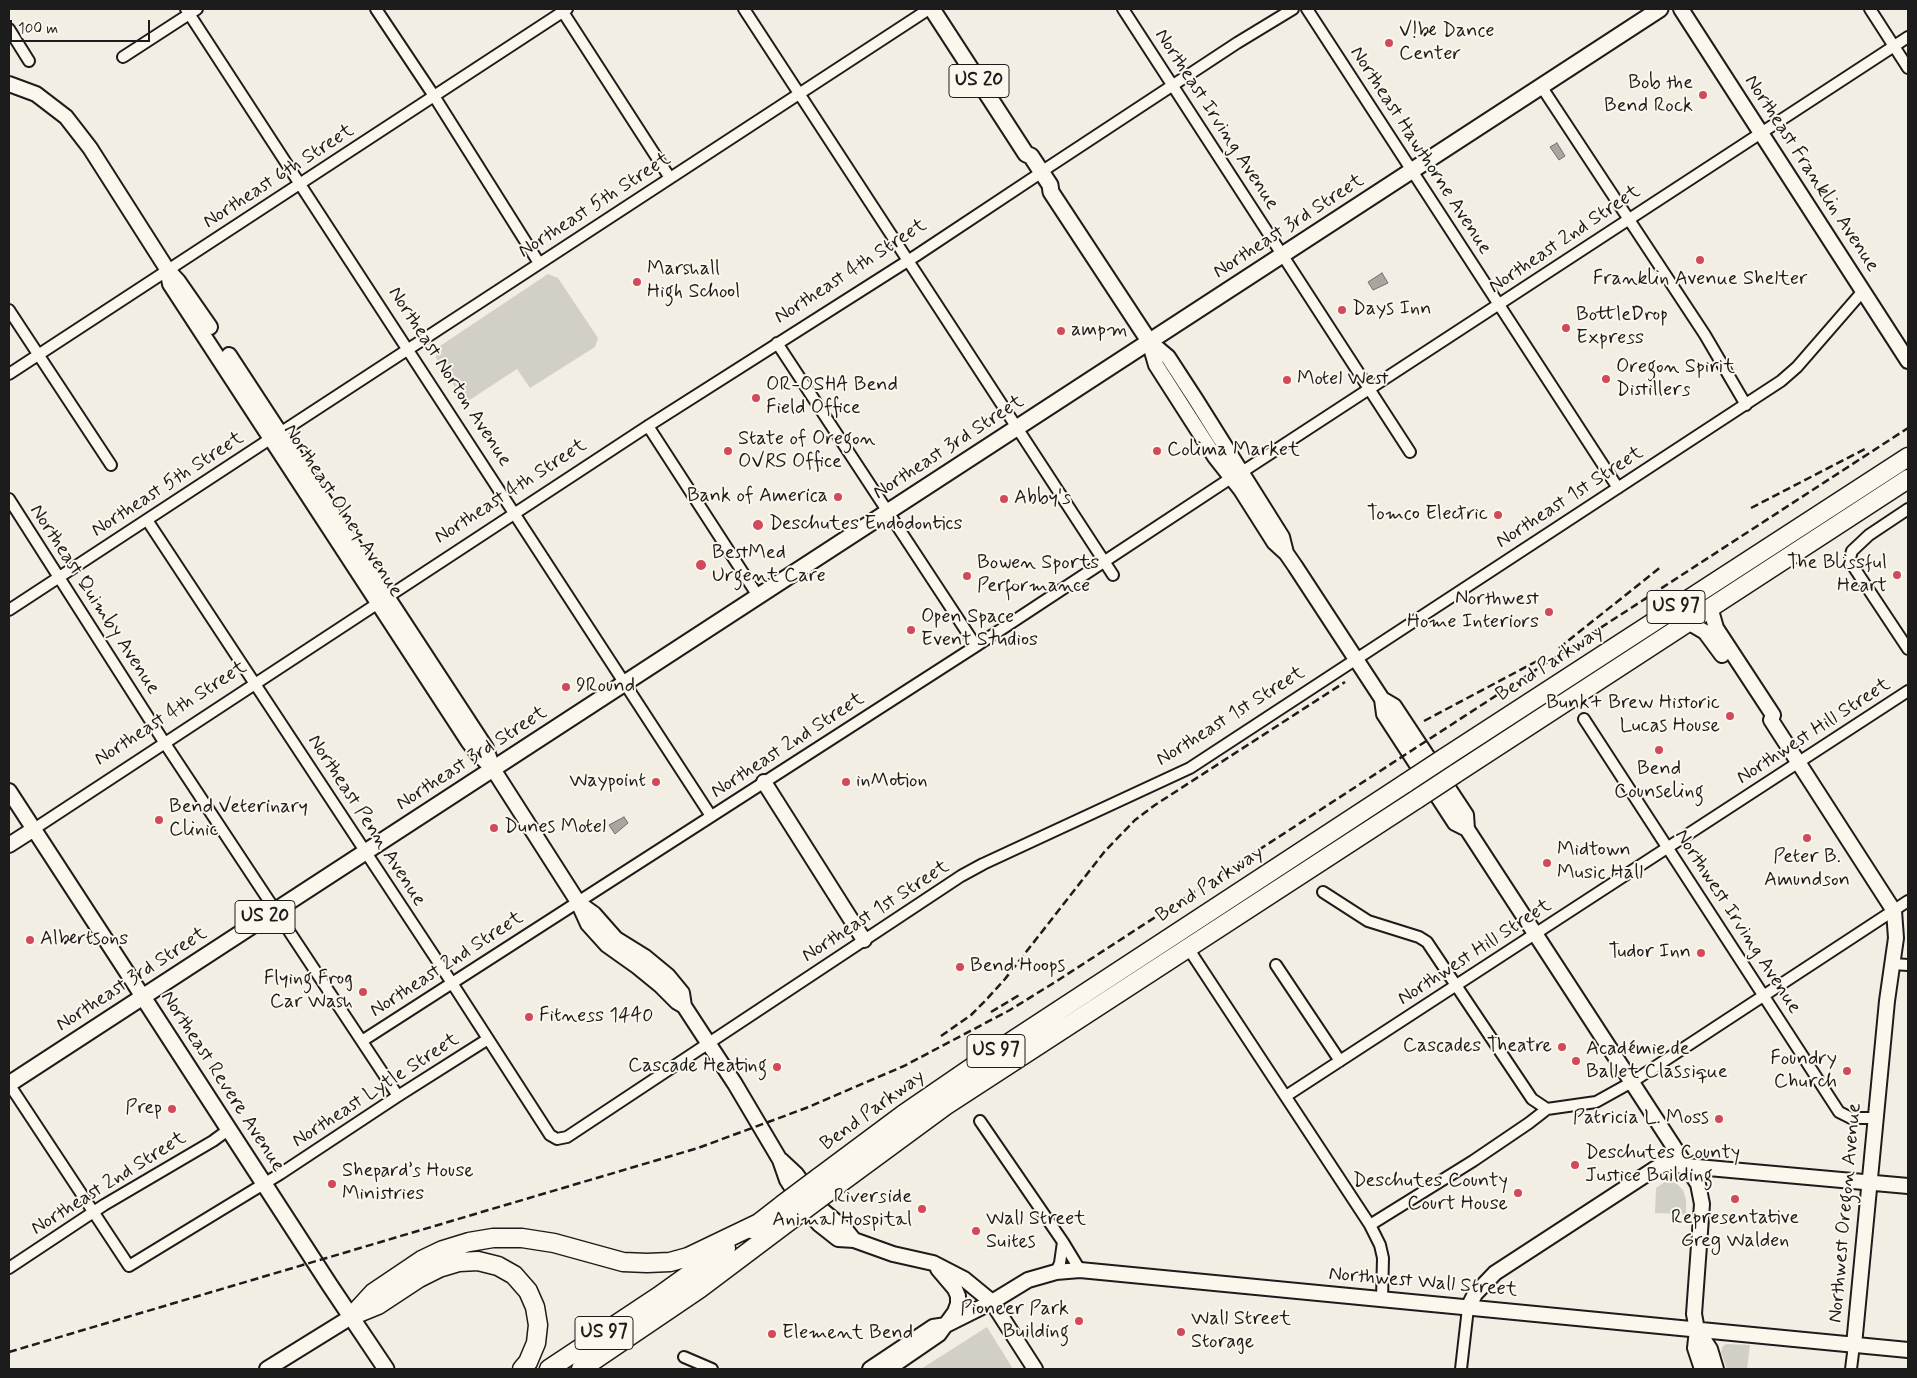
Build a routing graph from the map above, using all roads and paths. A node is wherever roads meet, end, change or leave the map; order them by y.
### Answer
1 (376, 9) edge
2 (744, 9) edge
3 (931, 9) edge
4 (1123, 9) edge
5 (1293, 9) edge
6 (1307, 9) edge
7 (1660, 9) edge
8 (1681, 9) edge
9 (1870, 9) edge
10 (191, 10) edge
11 (564, 10) edge
12 (9, 29) edge
13 (1908, 37) edge
14 (1894, 46) junction
15 (122, 57) dead end
16 (29, 61) dead end
17 (1908, 68) edge
18 (9, 84) edge
19 (1173, 86) junction
20 (1541, 86) junction
21 (800, 94) junction
22 (434, 96) junction
23 (1761, 132) junction
24 (1412, 170) junction
25 (1039, 174) junction
26 (670, 178) junction
27 (300, 183) junction
28 (1628, 220) junction
29 (1283, 254) junction
30 (907, 260) junction
31 (539, 263) junction
32 (168, 269) junction
33 (1863, 291) junction
34 (1499, 305) junction
35 (9, 310) edge
36 (1148, 341) junction
37 (777, 343) junction
38 (407, 349) junction
39 (38, 355) junction
40 (1908, 361) edge
41 (9, 374) edge
42 (1370, 390) junction
43 (1746, 404) junction
44 (648, 426) junction
45 (1017, 428) junction
46 (275, 436) junction
47 (1410, 452) dead end
48 (1908, 457) edge
49 (110, 465) dead end
50 (1236, 475) junction
51 (1908, 479) edge
52 (1618, 488) junction
53 (9, 499) edge
54 (1908, 509) edge
55 (888, 512) junction
56 (514, 514) junction
57 (147, 520) junction
58 (1104, 562) junction
59 (1113, 574) dead end
60 (59, 578) junction
61 (758, 596) junction
62 (382, 600) junction
63 (1710, 607) junction
64 (9, 610) edge
65 (1688, 622) junction
66 (976, 646) junction
67 (1908, 650) edge
68 (1355, 660) junction
69 (255, 683) junction
70 (624, 683) junction
71 (1908, 691) edge
72 (1584, 719) dead end
73 (1771, 720) junction
74 (164, 742) junction
75 (1430, 760) junction
76 (1799, 763) junction
77 (493, 769) junction
78 (764, 782) junction
79 (9, 791) edge
80 (711, 816) junction
81 (34, 829) junction
82 (9, 845) edge
83 (1669, 847) junction
84 (366, 852) junction
85 (1323, 892) dead end
86 (1908, 901) edge
87 (578, 902) junction
88 (276, 911) junction
89 (1894, 911) junction
90 (1536, 934) junction
91 (864, 940) junction
92 (1188, 948) junction
93 (1893, 964) junction
94 (1276, 965) dead end
95 (1908, 965) edge
96 (452, 983) junction
97 (1456, 985) junction
98 (1764, 996) junction
99 (143, 997) junction
100 (488, 1039) junction
101 (362, 1041) junction
102 (708, 1044) junction
103 (1340, 1061) junction
104 (1632, 1082) junction
105 (9, 1084) edge
106 (398, 1096) junction
107 (1286, 1096) junction
108 (1547, 1109) junction
109 (1876, 1118) junction
110 (980, 1121) dead end
111 (228, 1130) junction
112 (557, 1139) joint
113 (1686, 1165) junction
114 (1869, 1182) junction
115 (263, 1183) junction
116 (1908, 1186) edge
117 (815, 1193) junction
118 (94, 1212) junction
119 (787, 1212) junction
120 (761, 1222) junction
121 (1370, 1225) junction
122 (1063, 1242) junction
123 (933, 1263) junction
124 (9, 1268) edge
125 (1080, 1270) junction
126 (1056, 1272) junction
127 (1382, 1299) junction
128 (992, 1302) junction
129 (1468, 1308) junction
130 (351, 1316) junction
131 (946, 1325) junction
132 (1697, 1330) junction
133 (1854, 1345) junction
134 (1908, 1350) edge
135 (684, 1357) dead end
136 (266, 1369) edge
137 (386, 1369) edge
138 (522, 1369) edge
139 (549, 1369) edge
140 (581, 1369) edge
141 (712, 1369) edge
142 (870, 1369) edge
143 (888, 1369) edge
144 (1035, 1369) edge
145 (1461, 1369) edge
146 (1702, 1369) edge
147 (1716, 1369) edge
148 (1851, 1369) edge

1 - 22 street
2 - 21 street
3 - 21 street, Northeast 5th Street
3 - 25 main road, US 20
4 - 19 street, Northeast Irving Avenue
5 - 19 street, Northeast 4th Street
6 - 24 street, Northeast Hawthorne Avenue
7 - 20 main road, Northeast 3rd Street
8 - 23 main road, Northeast Franklin Avenue
9 - 14 street
10 - 15 street
10 - 27 street, Northeast Norton Avenue
11 - 22 street, Northeast 6th Street
11 - 26 street
12 - 16 street
13 - 14 street, Northeast 2nd Street
14 - 17 street
14 - 23 street, Northeast 2nd Street
18 - 32 main road, Northeast Olney Avenue
19 - 25 street, Northeast 4th Street
19 - 29 street, Northeast Irving Avenue
20 - 24 main road, Northeast 3rd Street
20 - 28 street
21 - 26 street, Northeast 5th Street
21 - 30 street
22 - 27 street, Northeast 6th Street
22 - 31 street
23 - 28 street, Northeast 2nd Street
23 - 33 main road, Northeast Franklin Avenue
24 - 29 main road, Northeast 3rd Street
24 - 34 street, Northeast Hawthorne Avenue
25 - 30 street, Northeast 4th Street
25 - 36 main road, US 20
26 - 31 street, Northeast 5th Street
27 - 32 street, Northeast 6th Street
27 - 38 street, Northeast Norton Avenue
28 - 34 street, Northeast 2nd Street
28 - 43 street
29 - 36 main road, Northeast 3rd Street
29 - 42 street, Northeast Irving Avenue
30 - 37 street, Northeast 4th Street
30 - 45 street
31 - 38 street, Northeast 5th Street
32 - 39 street, Northeast 6th Street
32 - 46 main road, Northeast Olney Avenue
33 - 40 main road, Northeast Franklin Avenue
33 - 43 street, Northeast 1st Street
34 - 42 street, Northeast 2nd Street
34 - 52 street, Northeast Hawthorne Avenue
35 - 39 street
36 - 45 main road, Northeast 3rd Street / US 20
36 - 50 main road
37 - 44 street, Northeast 4th Street
37 - 55 street
38 - 46 street, Northeast 5th Street
38 - 56 street, Northeast Norton Avenue
39 - 41 street, Northeast 6th Street
39 - 49 street
42 - 47 street, Northeast Irving Avenue
42 - 50 street, Northeast 2nd Street
43 - 52 street, Northeast 1st Street
44 - 56 street, Northeast 4th Street
44 - 61 street
45 - 55 main road, Northeast 3rd Street / US 20
45 - 58 street
46 - 57 street, Northeast 5th Street
46 - 62 main road, Northeast Olney Avenue
48 - 75 highway, Bend Parkway / US 97
50 - 58 street, Northeast 2nd Street
50 - 68 main road
51 - 63 highway, Bend Parkway / US 97
52 - 68 street, Northeast 1st Street
53 - 60 street, Northeast Quimby Avenue
54 - 67 street
55 - 61 main road, Northeast 3rd Street / US 20
55 - 66 street
56 - 62 street, Northeast 4th Street
56 - 70 street, Northeast Norton Avenue
57 - 60 street, Northeast 5th Street
57 - 69 street, Northeast Penn Avenue
58 - 59 street
58 - 66 street, Northeast 2nd Street
60 - 64 street, Northeast 5th Street
60 - 74 street, Northeast Quimby Avenue
61 - 70 main road, Northeast 3rd Street / US 20
62 - 69 street, Northeast 4th Street
62 - 77 main road, Northeast Olney Avenue
63 - 65 highway, Bend Parkway / US 97
63 - 73 main road
65 - 73 main road
65 - 92 highway, Bend Parkway / US 97, bridge
66 - 78 street, Northeast 2nd Street
68 - 75 main road
68 - 91 street, Northeast 1st Street
69 - 74 street, Northeast 4th Street
69 - 84 street, Northeast Penn Avenue
70 - 77 main road, Northeast 3rd Street / US 20
70 - 80 street, Northeast Norton Avenue
71 - 76 street, Northwest Hill Street
72 - 83 street, Northwest Irving Avenue
73 - 76 main road
74 - 81 street, Northeast 4th Street
74 - 88 street, Northeast Quimby Avenue
75 - 90 main road
75 - 117 highway, Bend Parkway / US 97, bridge
76 - 83 street, Northwest Hill Street
76 - 89 main road
77 - 84 main road, Northeast 3rd Street / US 20
77 - 87 main road, Northeast Olney Avenue
78 - 80 street, Northeast 2nd Street
78 - 91 main road
79 - 81 main road, Northeast Revere Avenue
80 - 87 street, Northeast 2nd Street
81 - 82 main road, Northeast 4th Street
81 - 99 main road, Northeast Revere Avenue
83 - 90 street, Northwest Hill Street
83 - 98 street, Northwest Irving Avenue
84 - 88 main road, Northeast 3rd Street / US 20
84 - 96 street, Northeast Penn Avenue
85 - 97 street
86 - 89 street
87 - 96 street, Northeast 2nd Street
87 - 102 main road, Northeast Olney Avenue
88 - 99 main road, Northeast 3rd Street / US 20
88 - 101 street, Northeast Quimby Avenue
89 - 93 main road, Northwest Oregon Avenue
89 - 98 street
90 - 97 street, Northwest Hill Street
90 - 104 main road
91 - 102 street, Northeast 1st Street
92 - 107 street
92 - 117 highway, Bend Parkway / US 97
93 - 95 street
93 - 109 main road, Northwest Oregon Avenue
94 - 103 street
96 - 100 street, Northeast Penn Avenue
96 - 101 street, Northeast 2nd Street
97 - 103 street, Northwest Hill Street
97 - 108 street
98 - 104 street
98 - 109 street, Northwest Irving Avenue
99 - 105 main road, Northeast 3rd Street / US 20
99 - 111 main road, Northeast Revere Avenue
100 - 106 street, Northeast Lytle Street
100 - 112 street, Northeast Penn Avenue
101 - 106 street, Northeast Quimby Avenue
102 - 112 street, Northeast 1st Street
102 - 117 main road, Northeast Olney Avenue
103 - 107 street, Northwest Hill Street
104 - 108 street
104 - 113 main road
105 - 118 street
106 - 115 street, Northeast Lytle Street
107 - 121 street
108 - 121 street
109 - 114 main road, Northwest Oregon Avenue
110 - 122 street
111 - 115 main road, Northeast Revere Avenue
111 - 118 street, Northeast 2nd Street
113 - 114 main road
113 - 129 main road
113 - 132 main road
114 - 116 main road
114 - 133 main road, Northwest Oregon Avenue
115 - 118 street, Northeast Lytle Street
115 - 130 main road, Northeast Revere Avenue
117 - 119 highway, Bend Parkway / US 97, bridge
117 - 123 main road, Northeast Olney Avenue
118 - 124 street, Northeast 2nd Street
119 - 120 highway, Bend Parkway / US 97
119 - 140 highway, Bend Parkway / US 97
120 - 130 highway
120 - 139 highway, Bend Parkway / US 97
121 - 127 street
122 - 125 street
122 - 126 street
123 - 128 main road
123 - 131 main road
125 - 126 main road, Northwest Wall Street
125 - 127 main road, Northwest Wall Street
126 - 128 main road, Northwest Wall Street
127 - 129 main road, Northwest Wall Street
128 - 131 main road, Northwest Wall Street
128 - 144 main road
129 - 132 main road, Northwest Wall Street
129 - 145 street
130 - 136 main road
130 - 137 main road, Northeast Revere Avenue
130 - 138 highway
131 - 142 main road, Northwest Wall Street
131 - 143 main road, Northwest Wall Street
132 - 133 main road, Northwest Wall Street
132 - 146 main road
132 - 147 main road
133 - 134 main road, Northwest Wall Street
133 - 148 street, Northwest Oregon Avenue
135 - 141 street

